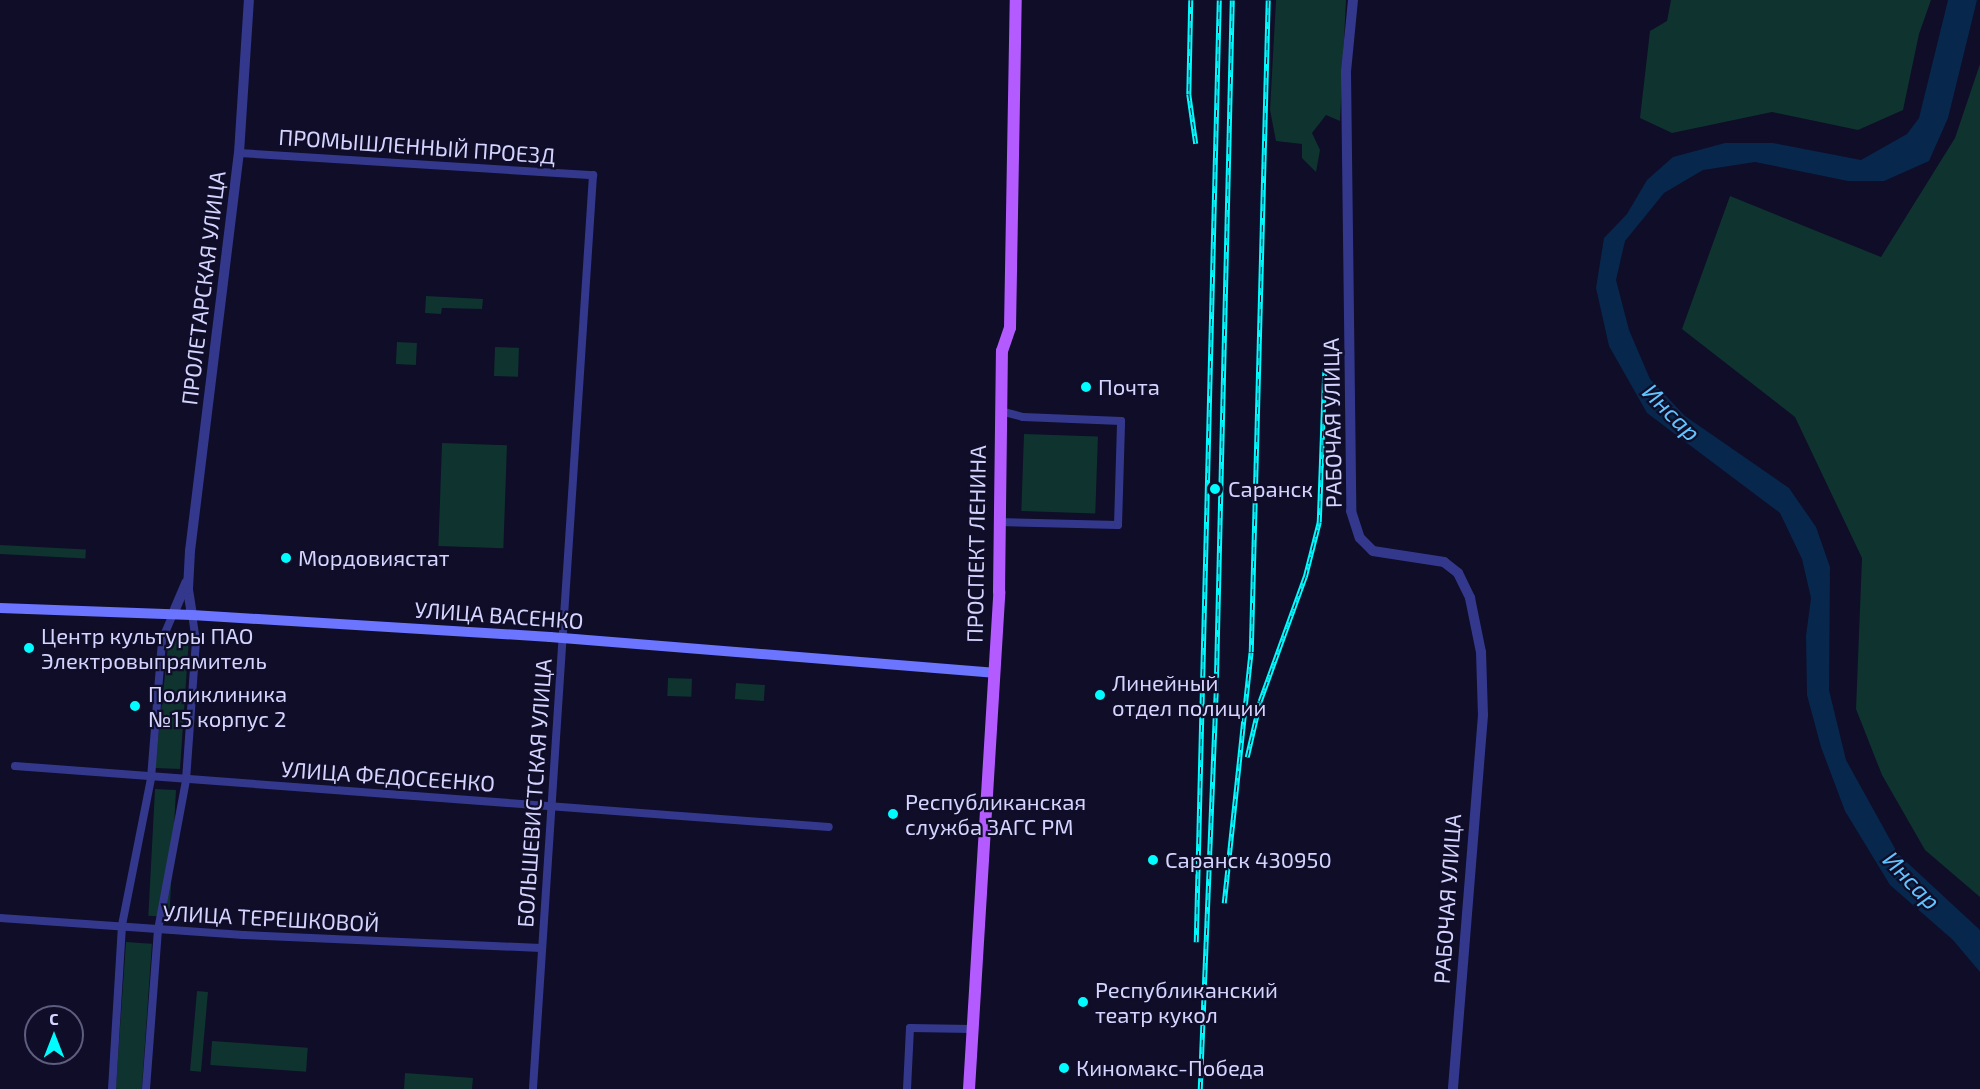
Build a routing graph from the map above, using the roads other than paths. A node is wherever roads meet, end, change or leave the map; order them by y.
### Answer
1 (249, 0) edge
2 (1016, 0) edge
3 (1353, 0) edge
4 (239, 153) junction
5 (592, 175) joint
6 (1000, 411) junction
7 (998, 522) junction
8 (187, 580) junction
9 (0, 608) edge
10 (173, 614) junction
11 (192, 615) junction
12 (562, 638) junction
13 (994, 673) junction
14 (15, 766) dead end
15 (151, 778) junction
16 (186, 780) junction
17 (551, 806) junction
18 (829, 827) dead end
19 (0, 918) edge
20 (122, 925) junction
21 (158, 930) junction
22 (541, 948) junction
23 (972, 1029) junction
24 (112, 1089) edge
25 (146, 1089) edge
26 (533, 1089) edge
27 (907, 1089) edge
28 (969, 1089) edge
29 (1453, 1089) edge

1 - 4 street, ПРОЛЕТАРСКАЯ УЛИЦА
2 - 6 main road, ПРОСПЕКТ ЛЕНИНА
3 - 29 street, РАБОЧАЯ УЛИЦА
4 - 5 street, ПРОМЫШЛЕННЫЙ ПРОЕЗД
4 - 8 street, ПРОЛЕТАРСКАЯ УЛИЦА
5 - 12 street, БОЛЬШЕВИСТСКАЯ УЛИЦА
6 - 7 main road, ПРОСПЕКТ ЛЕНИНА
6 - 7 street
7 - 13 main road, ПРОСПЕКТ ЛЕНИНА
8 - 10 street, ПРОЛЕТАРСКАЯ УЛИЦА
8 - 11 street, ПРОЛЕТАРСКАЯ УЛИЦА
9 - 10 main road, УЛИЦА ВАСЕНКО
10 - 11 main road, УЛИЦА ВАСЕНКО
10 - 15 street, ПРОЛЕТАРСКАЯ УЛИЦА
11 - 12 main road, УЛИЦА ВАСЕНКО
11 - 16 street, ПРОЛЕТАРСКАЯ УЛИЦА
12 - 13 main road, УЛИЦА ВАСЕНКО
12 - 17 street, БОЛЬШЕВИСТСКАЯ УЛИЦА
13 - 23 main road, ПРОСПЕКТ ЛЕНИНА
14 - 15 street, УЛИЦА ФЕДОСЕЕНКО
15 - 16 street, УЛИЦА ФЕДОСЕЕНКО
15 - 20 street, ПРОЛЕТАРСКАЯ УЛИЦА
16 - 17 street, УЛИЦА ФЕДОСЕЕНКО
16 - 21 street, ПРОЛЕТАРСКАЯ УЛИЦА
17 - 18 street, УЛИЦА ФЕДОСЕЕНКО
17 - 22 street, БОЛЬШЕВИСТСКАЯ УЛИЦА
19 - 20 street, УЛИЦА ТЕРЕШКОВОЙ
20 - 21 street, УЛИЦА ТЕРЕШКОВОЙ
20 - 24 street, ПРОЛЕТАРСКАЯ УЛИЦА
21 - 22 street, УЛИЦА ТЕРЕШКОВОЙ
21 - 25 street, ПРОЛЕТАРСКАЯ УЛИЦА
22 - 26 street, БОЛЬШЕВИСТСКАЯ УЛИЦА
23 - 27 street
23 - 28 main road, ПРОСПЕКТ ЛЕНИНА

